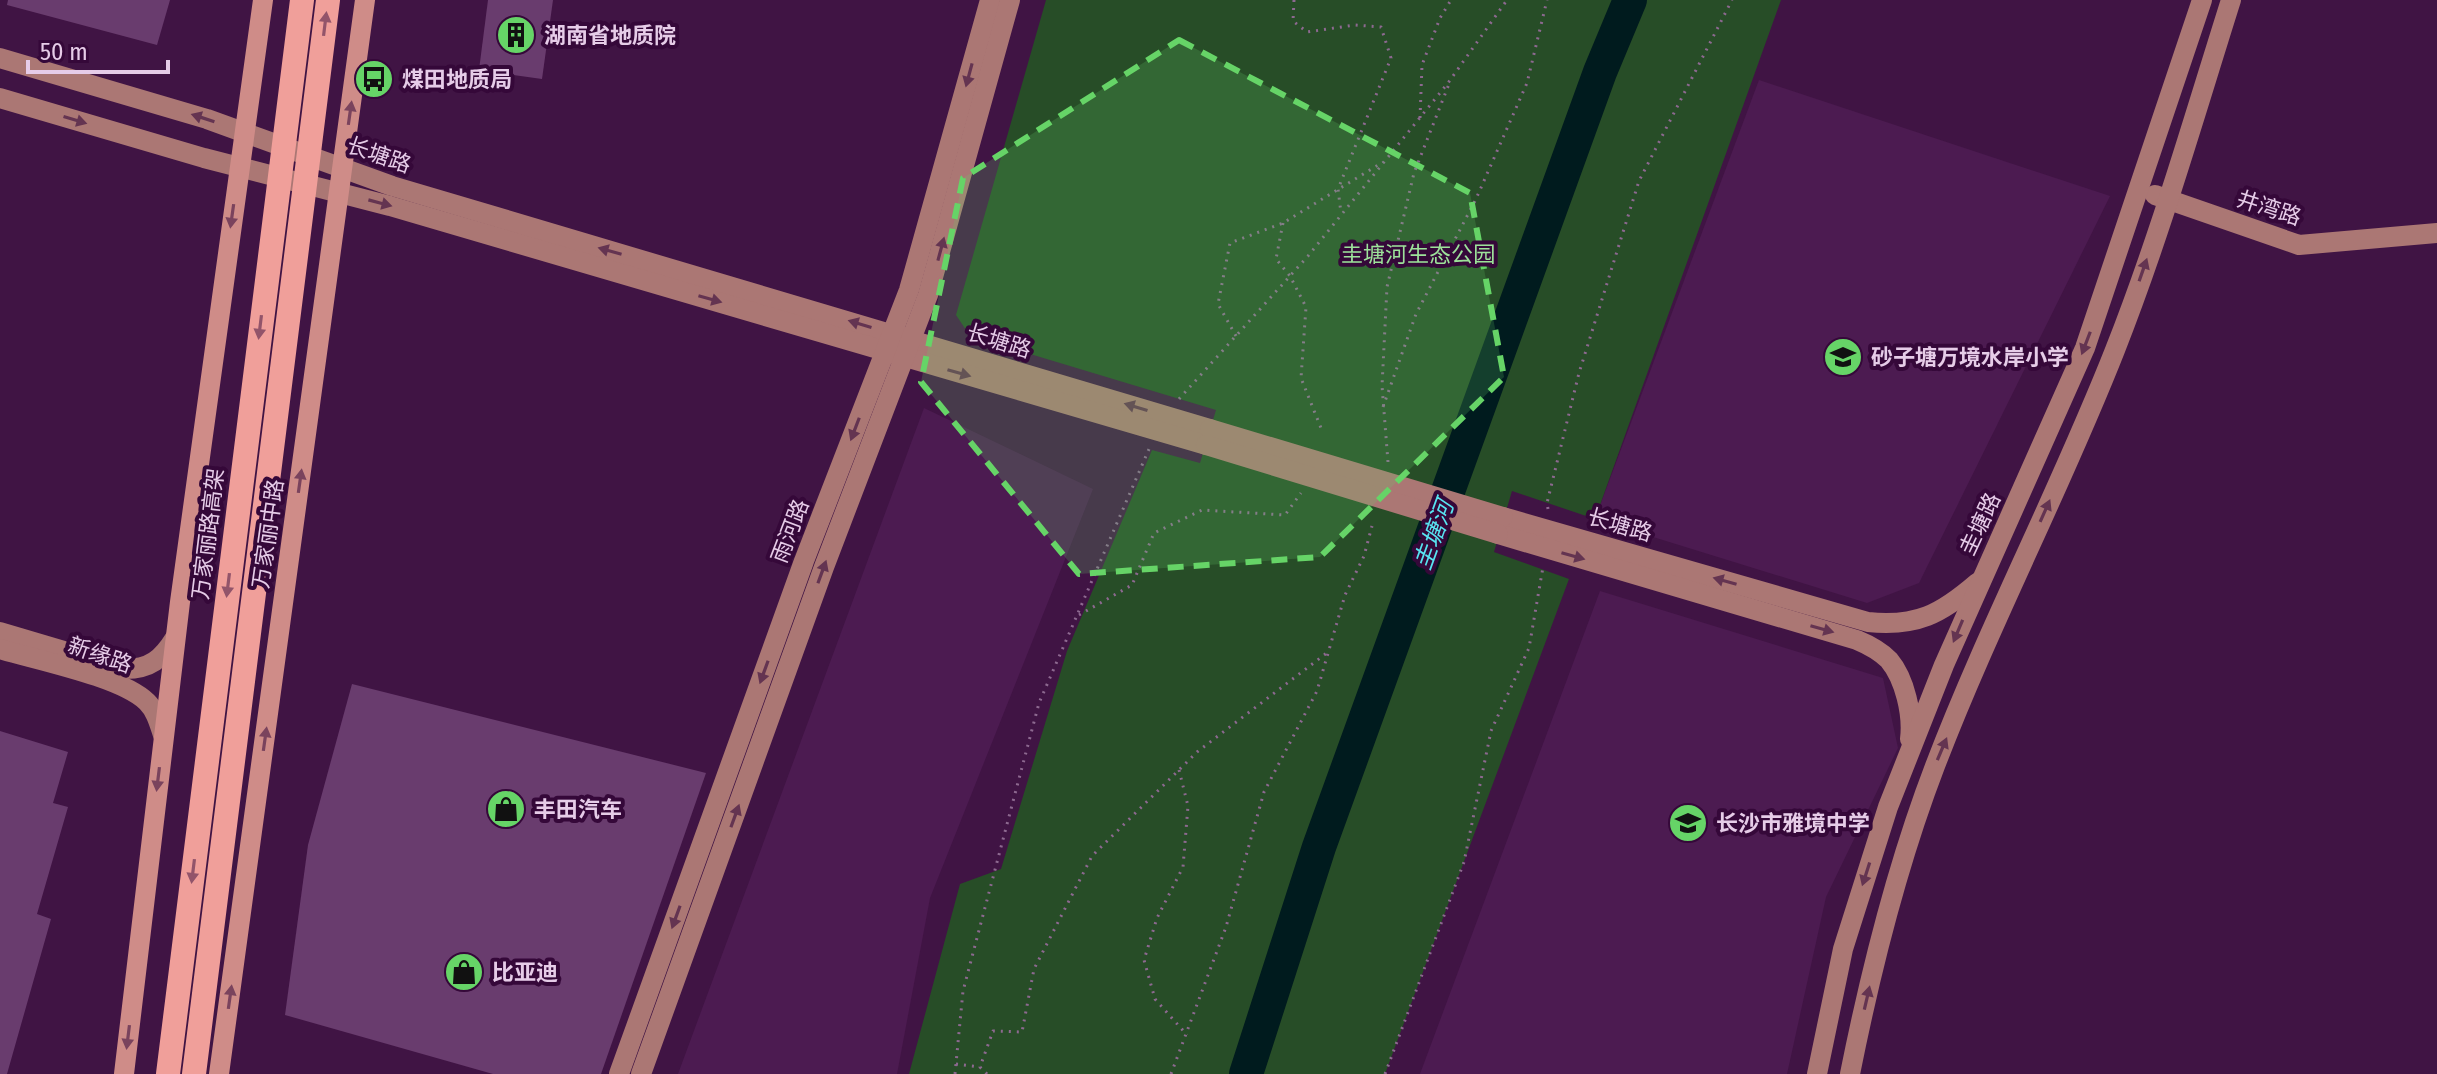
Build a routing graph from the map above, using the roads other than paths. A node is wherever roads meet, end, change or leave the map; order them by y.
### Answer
1 (263, 0) edge
2 (302, 0) edge
3 (328, 0) edge
4 (365, 0) edge
5 (990, 0) edge
6 (1010, 0) edge
7 (2202, 0) edge
8 (2231, 0) edge
9 (0, 58) edge
10 (0, 98) edge
11 (243, 132) junction
12 (239, 167) junction
13 (342, 168) junction
14 (2139, 190) junction
15 (339, 193) junction
16 (2167, 199) junction
17 (2437, 233) edge
18 (899, 345) junction
19 (1549, 539) junction
20 (1980, 580) junction
21 (0, 632) edge
22 (175, 638) junction
23 (0, 649) edge
24 (163, 735) junction
25 (1907, 758) junction
26 (124, 1074) edge
27 (168, 1074) edge
28 (194, 1074) edge
29 (219, 1074) edge
30 (619, 1074) edge
31 (641, 1074) edge
32 (1817, 1074) edge
33 (1850, 1074) edge

1 - 11 main road
2 -> 27 highway, 万家丽路高架, bridge
28 -> 3 highway, bridge
13 -> 4 main road, 万家丽中路
5 -> 18 main road, 雨河路
18 -> 6 main road, 雨河路
7 - 14 main road, 圭塘路
8 - 16 main road
11 -> 9 main road, 长塘路
10 -> 12 main road, 长塘路
11 - 12 main road
11 - 13 main road, 长塘路
12 - 15 main road, 长塘路
12 -> 22 main road
13 - 15 main road, 万家丽中路
18 -> 13 main road, 长塘路
14 - 16 main road, 井湾路
14 -> 20 main road, 圭塘路
15 -> 18 main road, 长塘路
29 -> 15 main road, 万家丽中路
16 - 17 main road, 井湾路
33 -> 16 main road
18 - 19 main road, 长塘路, bridge
18 -> 30 main road, 雨河路
31 -> 18 main road, 雨河路
20 -> 19 main road, 长塘路
19 -> 25 main road, 长塘路
20 -> 25 main road, 圭塘路
21 - 22 main road, 新缘路
22 - 24 main road
23 - 24 main road, 新缘路
24 -> 26 main road
25 -> 32 main road, 圭塘路

